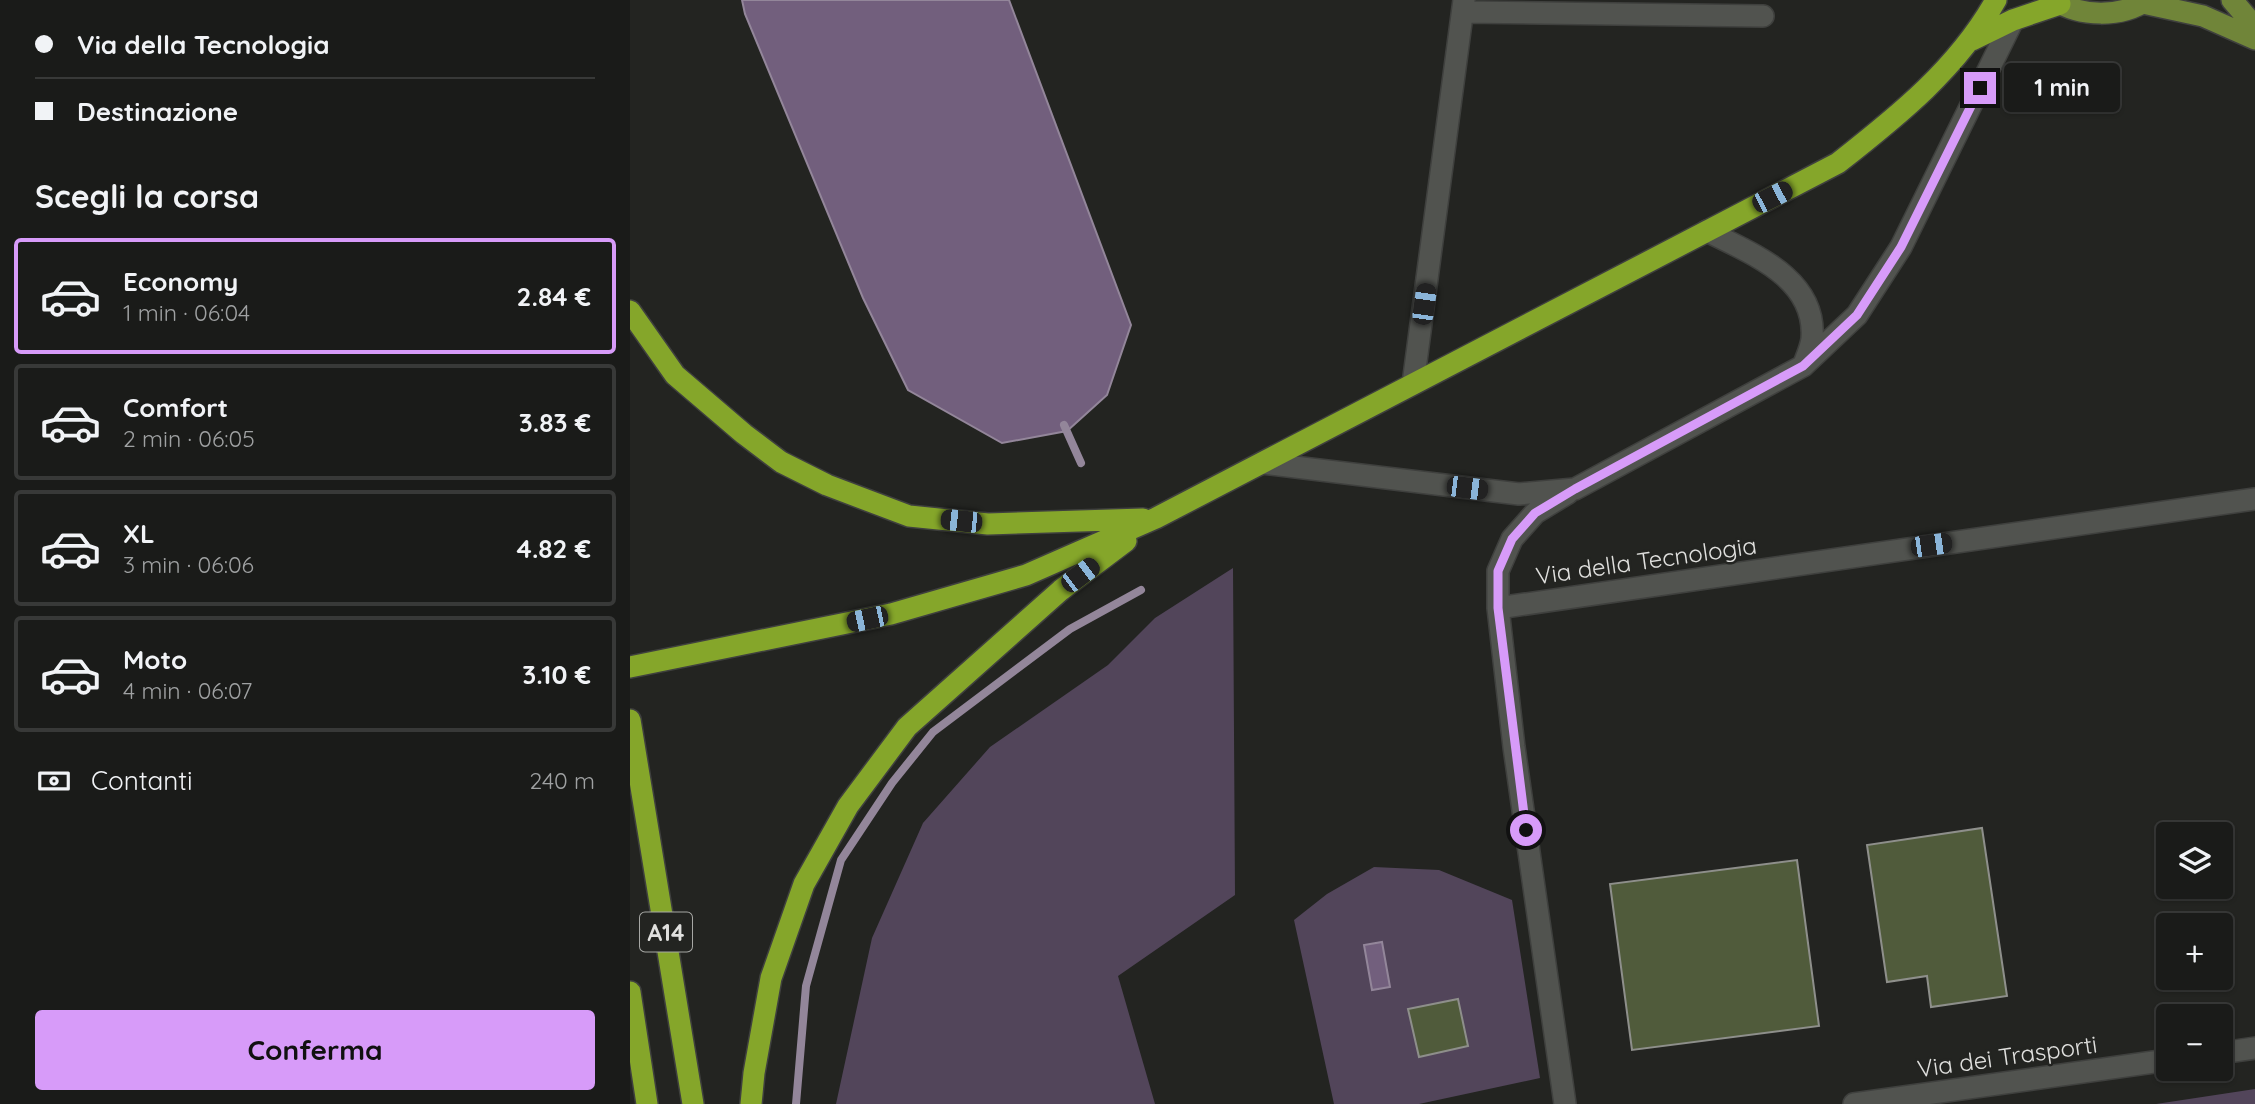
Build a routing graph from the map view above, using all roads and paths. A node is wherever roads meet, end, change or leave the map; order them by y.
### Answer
1 (1996, 0) edge
2 (2232, 0) edge
3 (2145, 1) edge
4 (2057, 2) edge
5 (1464, 6) edge
6 (1763, 16) dead end
7 (2013, 20) junction
8 (2255, 27) edge
9 (2255, 39) edge
10 (1972, 40) junction
11 (1707, 231) junction
12 (630, 311) edge
13 (1803, 366) junction
14 (1413, 384) junction
15 (1262, 463) junction
16 (1575, 489) junction
17 (2255, 499) edge
18 (1156, 518) junction
19 (1498, 608) junction
20 (630, 667) edge
21 (630, 720) edge
22 (630, 992) edge
23 (2255, 1048) edge
24 (2233, 1051) edge
25 (2156, 1062) edge
26 (647, 1104) edge
27 (693, 1104) edge
28 (751, 1104) edge
29 (1565, 1104) edge
30 (1854, 1104) edge

1 - 10 highway
2 - 8 main road
3 - 4 main road
3 - 9 main road
4 - 7 highway
5 - 6 street
5 - 14 street
7 - 10 highway
7 - 13 street
10 - 11 highway
11 - 13 street
11 - 14 highway
12 - 18 highway
13 - 16 street
14 - 15 highway
15 - 16 street
15 - 18 highway
16 - 19 street
17 - 19 street, Via della Tecnologia
18 - 20 highway
18 - 28 highway
19 - 29 street
21 - 27 highway, A14
22 - 26 highway
23 - 24 street
25 - 30 street, Via dei Trasporti

